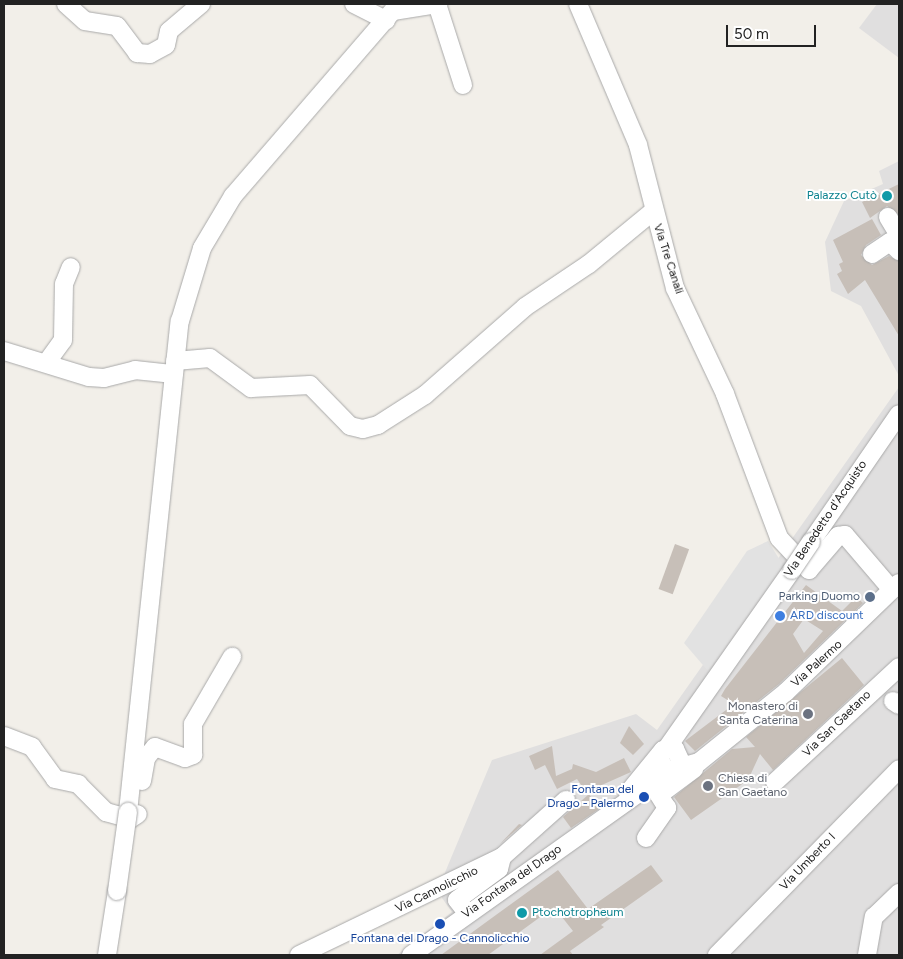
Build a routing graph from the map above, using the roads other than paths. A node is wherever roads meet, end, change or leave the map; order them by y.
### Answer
1 (66, 4) edge
2 (201, 4) edge
3 (354, 4) edge
4 (437, 4) edge
5 (578, 4) edge
6 (392, 12) edge
7 (463, 85) dead end
8 (652, 212) junction
9 (888, 217) dead end
10 (897, 241) edge
11 (872, 254) dead end
12 (71, 267) dead end
13 (4, 351) edge
14 (47, 362) junction
15 (174, 368) junction
16 (899, 414) edge
17 (795, 566) junction
18 (895, 586) edge
19 (232, 656) dead end
20 (899, 667) edge
21 (4, 736) edge
22 (663, 753) junction
23 (699, 762) junction
24 (674, 769) junction
25 (899, 770) edge
26 (775, 782) dead end
27 (135, 788) junction
28 (566, 800) dead end
29 (614, 811) junction
30 (646, 838) dead end
31 (502, 857) junction
32 (899, 893) edge
33 (467, 914) junction
34 (107, 955) edge
35 (299, 955) edge
36 (411, 955) edge
37 (717, 955) edge
38 (867, 955) edge

1 - 2 street
3 - 6 street
4 - 6 street
4 - 7 street
5 - 8 street, Via Tre Canali
6 - 15 street
8 - 15 street
8 - 17 street, Via Tre Canali
9 - 10 street
10 - 11 street
12 - 14 street
13 - 14 street
14 - 15 street
15 - 27 street
16 - 17 street, Via Benedetto d'Acquisto, bridge
17 - 18 street
17 - 22 street, Via Benedetto d'Acquisto
18 - 23 street, Via Palermo
19 - 27 street
20 - 26 street, Via San Gaetano
21 - 27 street
22 - 24 street
22 - 29 street, Via Fontana del Drago
23 - 24 street, Via Palermo
23 - 30 street
24 - 29 street, Via Fontana del Drago
25 - 37 street, Via Umberto I
27 - 34 street, bridge
28 - 31 street
29 - 33 street, Via Fontana del Drago
31 - 33 street, Via Cannolicchio
31 - 35 street, Via Cannolicchio
32 - 38 street
33 - 36 street, Via Fontana del Drago

